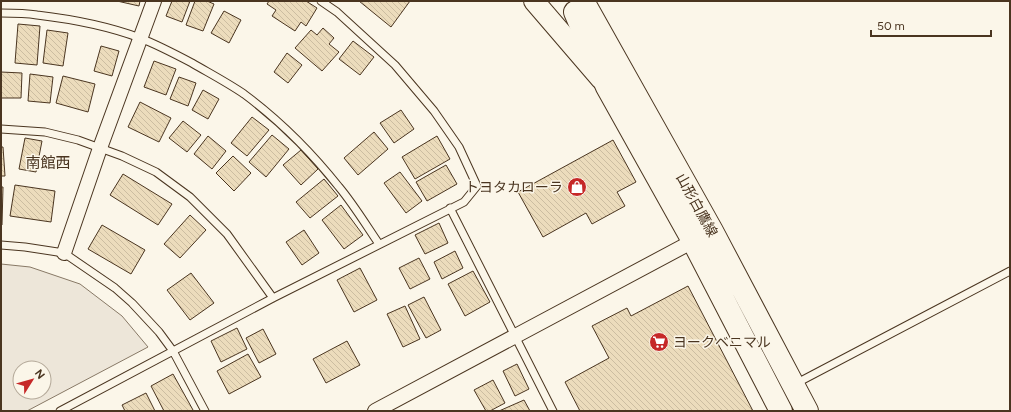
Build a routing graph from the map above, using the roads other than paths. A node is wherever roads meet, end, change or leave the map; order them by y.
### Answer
1 (154, 1) edge
2 (321, 1) edge
3 (534, 1) edge
4 (570, 1) edge
5 (583, 1) edge
6 (1, 13) edge
7 (140, 38) junction
8 (607, 87) junction
9 (1, 128) edge
10 (100, 148) junction
11 (450, 208) junction
12 (702, 236) junction
13 (379, 244) junction
14 (1, 245) edge
15 (64, 253) junction
16 (1010, 271) edge
17 (273, 298) junction
18 (516, 336) junction
19 (173, 352) junction
20 (794, 385) junction
21 (60, 411) edge
22 (205, 411) edge
23 (375, 411) edge
24 (553, 411) edge
25 (781, 411) edge
26 (807, 411) edge

1 - 7 street
2 - 11 lane
3 - 8 street
4 - 8 main road, 山形白鷹線
5 - 12 main road, 山形白鷹線
6 - 7 lane
7 - 10 street
7 - 13 lane
8 - 12 main road, 山形白鷹線
9 - 10 lane
10 - 15 street
10 - 17 lane
11 - 13 lane
11 - 18 lane
12 - 18 street
12 - 20 main road, 山形白鷹線
12 - 25 main road, 山形白鷹線
13 - 17 lane
14 - 15 lane
15 - 19 lane
16 - 20 lane
17 - 19 lane
18 - 23 street
18 - 24 lane
19 - 21 lane
19 - 22 lane
20 - 26 main road, 山形白鷹線

